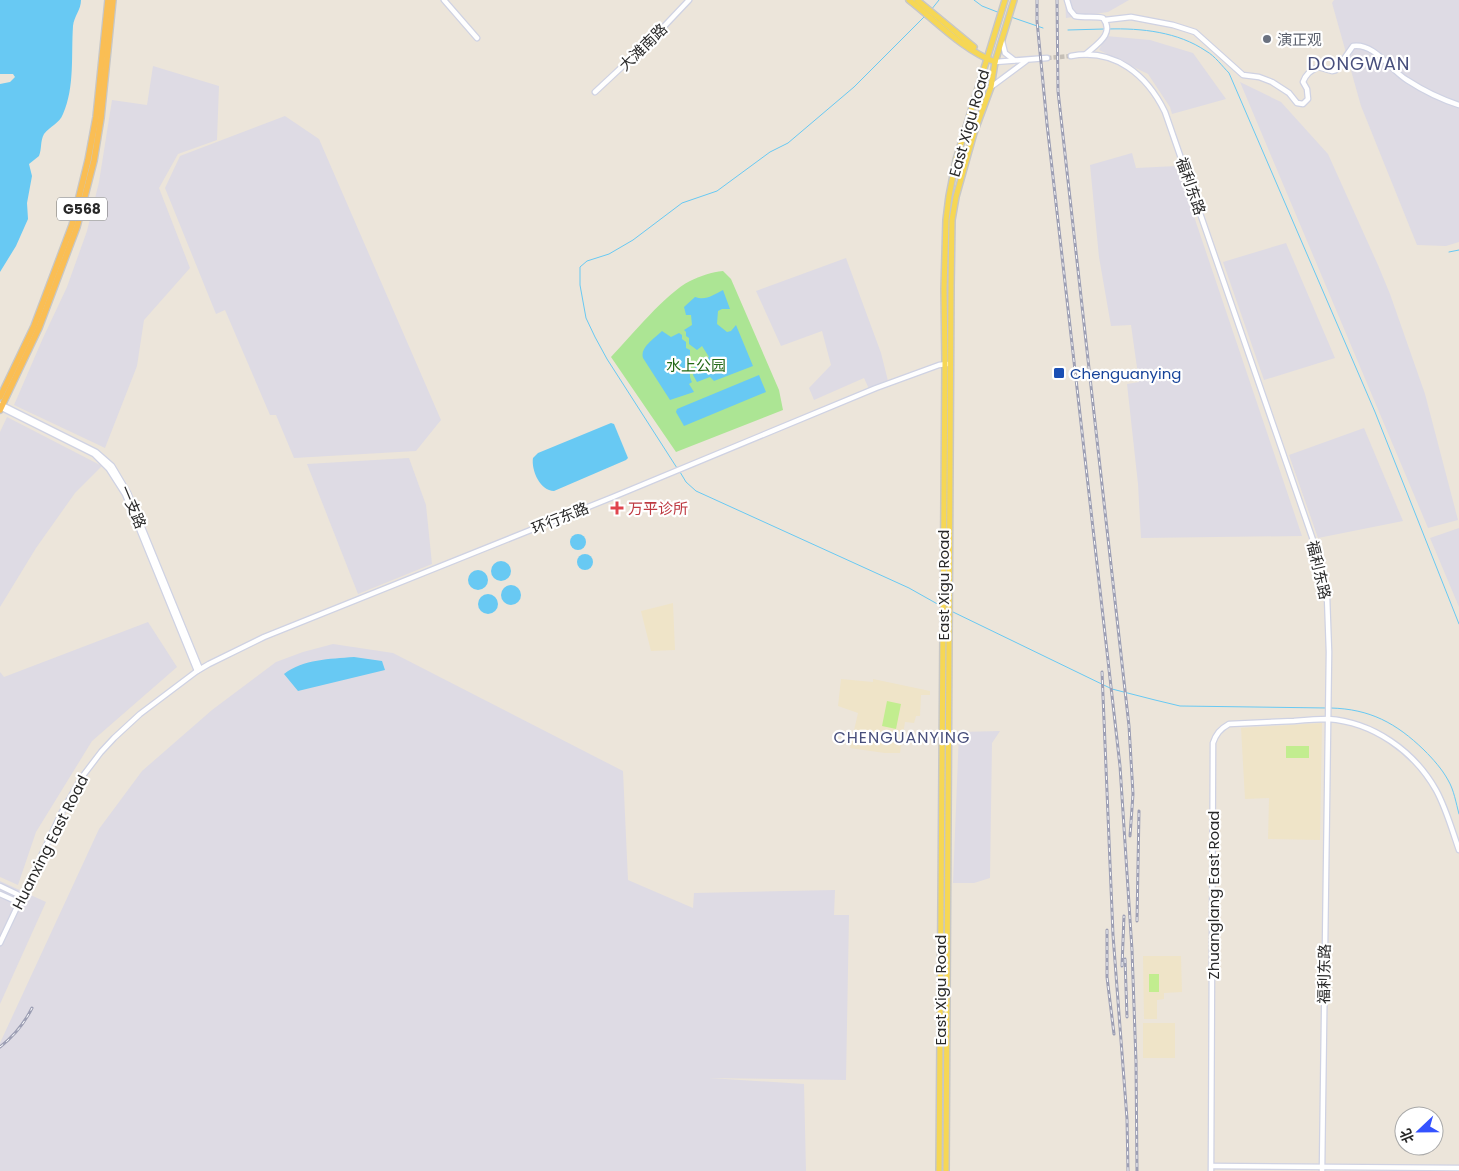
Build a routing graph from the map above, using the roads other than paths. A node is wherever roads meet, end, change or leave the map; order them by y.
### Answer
1 (108, 0) edge
2 (113, 0) edge
3 (444, 0) edge
4 (689, 0) edge
5 (909, 0) edge
6 (916, 0) edge
7 (1005, 0) edge
8 (1014, 0) edge
9 (1067, 0) edge
10 (923, 8) junction
11 (1106, 23) junction
12 (477, 38) dead end
13 (1002, 41) junction
14 (1086, 54) junction
15 (1071, 56) tunnel mouth
16 (1047, 58) tunnel mouth
17 (987, 59) junction
18 (1016, 61) junction
19 (1027, 61) junction
20 (995, 62) junction
21 (991, 87) junction
22 (595, 92) dead end
23 (1459, 105) edge
24 (945, 364) junction
25 (951, 364) junction
26 (0, 397) edge
27 (1, 407) edge
28 (944, 490) junction
29 (950, 490) junction
30 (199, 670) junction
31 (1328, 718) junction
32 (1459, 850) edge
33 (0, 886) edge
34 (0, 894) edge
35 (21, 896) junction
36 (18, 902) junction
37 (0, 943) edge
38 (1212, 1168) edge
39 (1459, 1168) edge
40 (1322, 1169) edge
41 (939, 1171) edge
42 (946, 1171) edge

1 - 26 highway, G568
2 - 27 highway, G568
3 - 12 street
4 - 22 street, 大滩南路
5 - 10 main road
6 - 10 main road
7 - 17 main road, East Xigu Road
8 - 13 main road, East Xigu Road
9 - 11 street
10 - 17 main road
11 - 14 street
11 - 23 street
13 - 18 street
13 - 20 main road, East Xigu Road
14 - 15 street, 福利东路
14 - 31 street, 福利东路
16 - 19 street
17 - 20 main road
17 - 24 main road, East Xigu Road
18 - 19 street
18 - 20 street
19 - 21 street
20 - 21 main road, East Xigu Road
21 - 25 main road, East Xigu Road
24 - 25 street, 环行东路
24 - 28 main road, East Xigu Road
24 - 30 street, 环行东路
25 - 29 main road, East Xigu Road
27 - 30 street, 一支路
28 - 29 main road
28 - 41 main road, East Xigu Road
29 - 42 main road, East Xigu Road
30 - 35 street, Huanxing East Road
31 - 32 street, Zhuanglang East Road
31 - 38 street, Zhuanglang East Road
31 - 40 street, 福利东路
33 - 35 street
34 - 36 street
35 - 36 street, Huanxing East Road
36 - 37 street, Huanxing East Road
38 - 40 street
39 - 40 street

